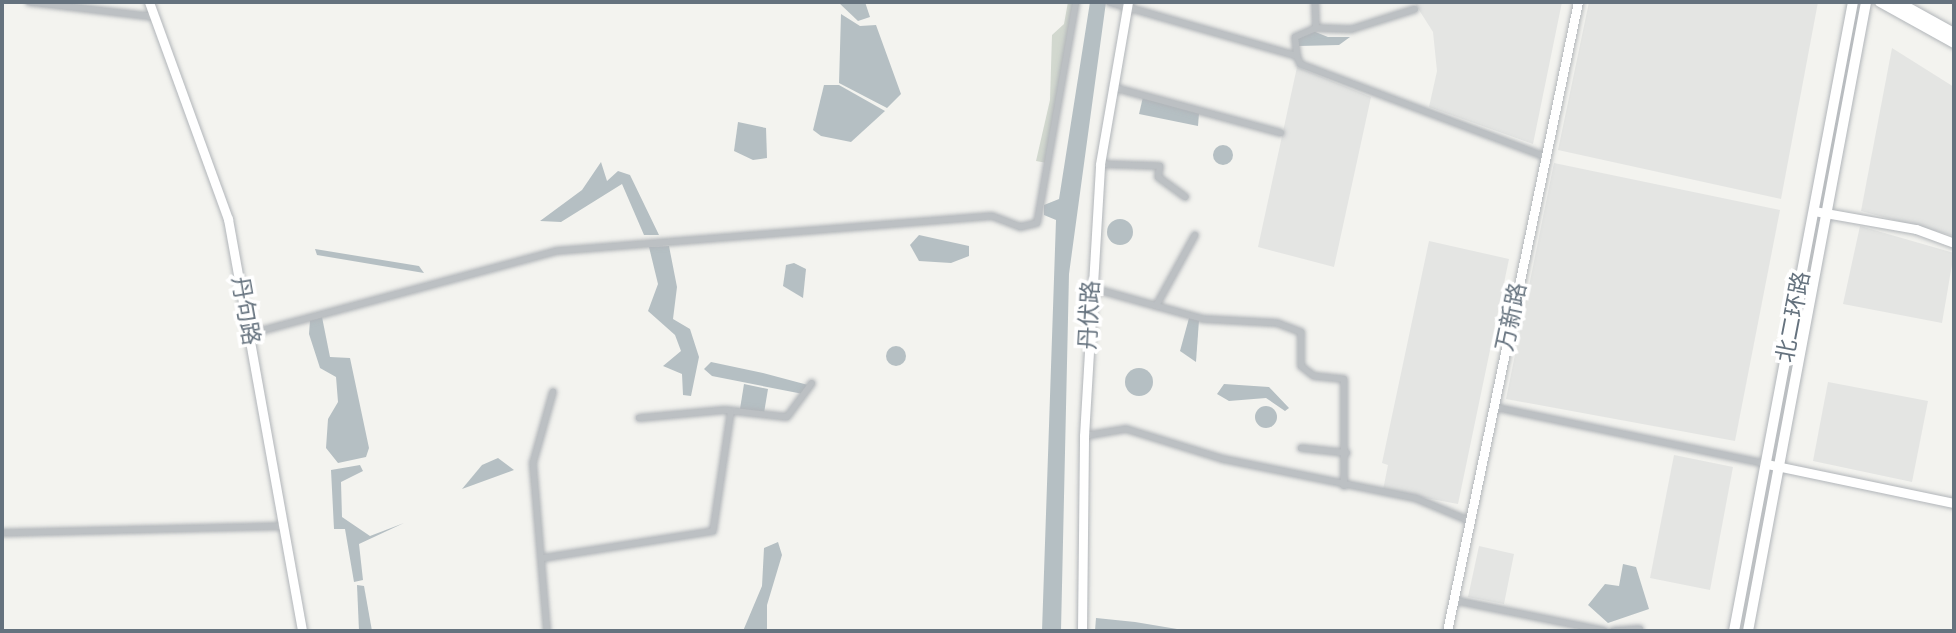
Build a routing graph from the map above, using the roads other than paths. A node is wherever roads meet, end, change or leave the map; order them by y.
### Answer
1 (29, 2) edge
2 (149, 2) edge
3 (1076, 2) edge
4 (1109, 2) edge
5 (1315, 2) edge
6 (1578, 2) edge
7 (1853, 2) edge
8 (1866, 2) edge
9 (1880, 2) edge
10 (1898, 2) edge
11 (1125, 3) edge
12 (1415, 9) dead end
13 (154, 17) junction
14 (1316, 28) junction
15 (1954, 33) edge
16 (1954, 43) edge
17 (1297, 56) junction
18 (1112, 87) junction
19 (1280, 133) dead end
20 (1546, 157) junction
21 (1100, 164) junction
22 (1185, 197) dead end
23 (1814, 211) junction
24 (1827, 214) junction
25 (1195, 235) dead end
26 (1954, 243) edge
27 (1092, 288) junction
28 (1156, 306) junction
29 (249, 334) junction
30 (812, 383) dead end
31 (553, 392) dead end
32 (1494, 407) junction
33 (731, 411) junction
34 (639, 418) dead end
35 (1083, 436) junction
36 (1301, 448) dead end
37 (1347, 453) junction
38 (1767, 464) junction
39 (1779, 467) junction
40 (1344, 486) junction
41 (1954, 503) edge
42 (1470, 521) junction
43 (285, 526) junction
44 (2, 533) edge
45 (543, 558) junction
46 (1453, 600) junction
47 (1640, 629) dead end
48 (302, 631) edge
49 (547, 631) edge
50 (1082, 631) edge
51 (1447, 631) edge
52 (1605, 631) edge
53 (1613, 631) edge
54 (1734, 631) edge
55 (1748, 631) edge

1 - 13 street
2 - 13 street, 丹句路
3 - 29 street
4 - 11 street
5 - 14 street
6 - 20 street, 万新路
7 - 23 main road, 北二环路
8 - 24 main road, 北二环路
9 - 16 highway
10 - 15 highway
11 - 17 street
11 - 18 street, 丹伏路
12 - 14 street
13 - 29 street, 丹句路
14 - 17 street
17 - 20 street
18 - 19 street
18 - 21 street, 丹伏路
20 - 32 street, 万新路
21 - 22 street
21 - 27 street, 丹伏路
23 - 24 street
23 - 38 main road, 北二环路
24 - 26 street
24 - 39 main road, 北二环路
25 - 28 street
27 - 28 street
27 - 35 street, 丹伏路
28 - 37 street
29 - 43 street, 丹句路
30 - 33 street
31 - 45 street
32 - 38 street
32 - 42 street, 万新路
33 - 34 street
33 - 45 street
35 - 40 street
35 - 50 street, 丹伏路
36 - 37 street
37 - 40 street
38 - 39 street
38 - 54 main road, 北二环路
39 - 41 street
39 - 55 main road, 北二环路
40 - 42 street
42 - 46 street, 万新路
43 - 44 street
43 - 48 street, 丹句路
45 - 49 street
46 - 51 street, 万新路
46 - 52 street
47 - 53 street

